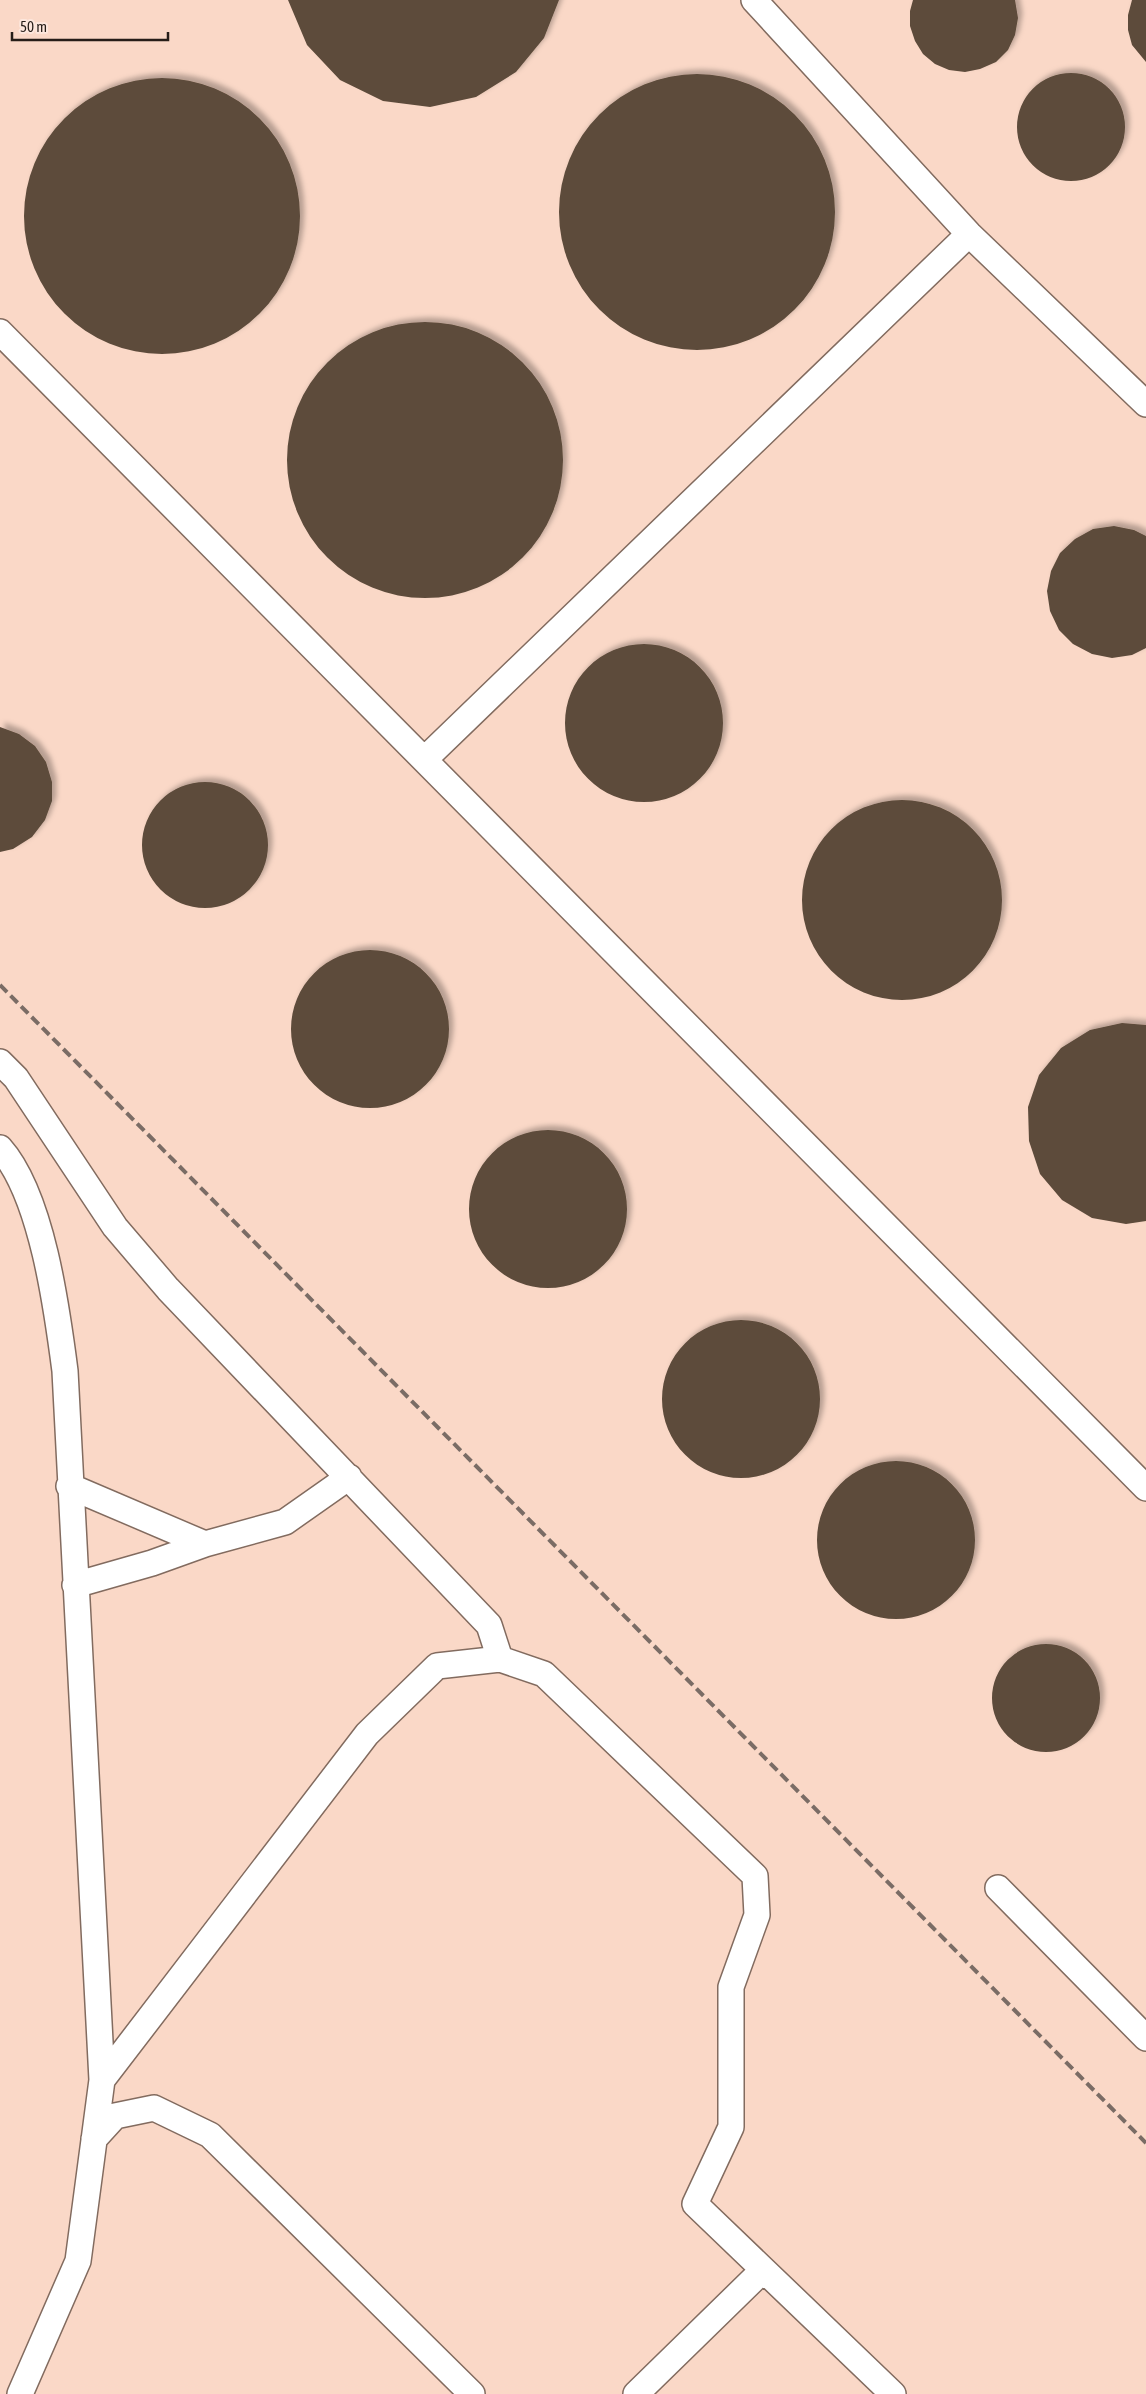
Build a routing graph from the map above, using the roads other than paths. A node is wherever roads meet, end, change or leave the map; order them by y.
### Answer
1 (754, 0) edge
2 (969, 234) junction
3 (0, 332) edge
4 (1146, 404) edge
5 (425, 759) junction
6 (0, 1062) edge
7 (0, 1148) edge
8 (349, 1477) junction
9 (69, 1486) junction
10 (1146, 1488) edge
11 (205, 1544) junction
12 (74, 1585) junction
13 (500, 1658) junction
14 (998, 1888) dead end
15 (1146, 2038) edge
16 (102, 2080) junction
17 (94, 2139) junction
18 (763, 2270) junction
19 (0, 2386) edge
20 (7, 2394) edge
21 (20, 2394) edge
22 (472, 2394) edge
23 (636, 2394) edge
24 (893, 2394) edge

1 - 2 lane
2 - 4 lane
2 - 5 lane
3 - 5 lane
5 - 10 lane
6 - 8 lane
7 - 9 lane
8 - 11 lane
8 - 13 lane
9 - 11 lane
9 - 12 lane
11 - 12 lane
12 - 16 lane
13 - 16 lane
13 - 18 lane
14 - 15 lane
16 - 17 lane
17 - 21 lane
17 - 22 lane
18 - 23 lane
18 - 24 lane
19 - 20 lane

